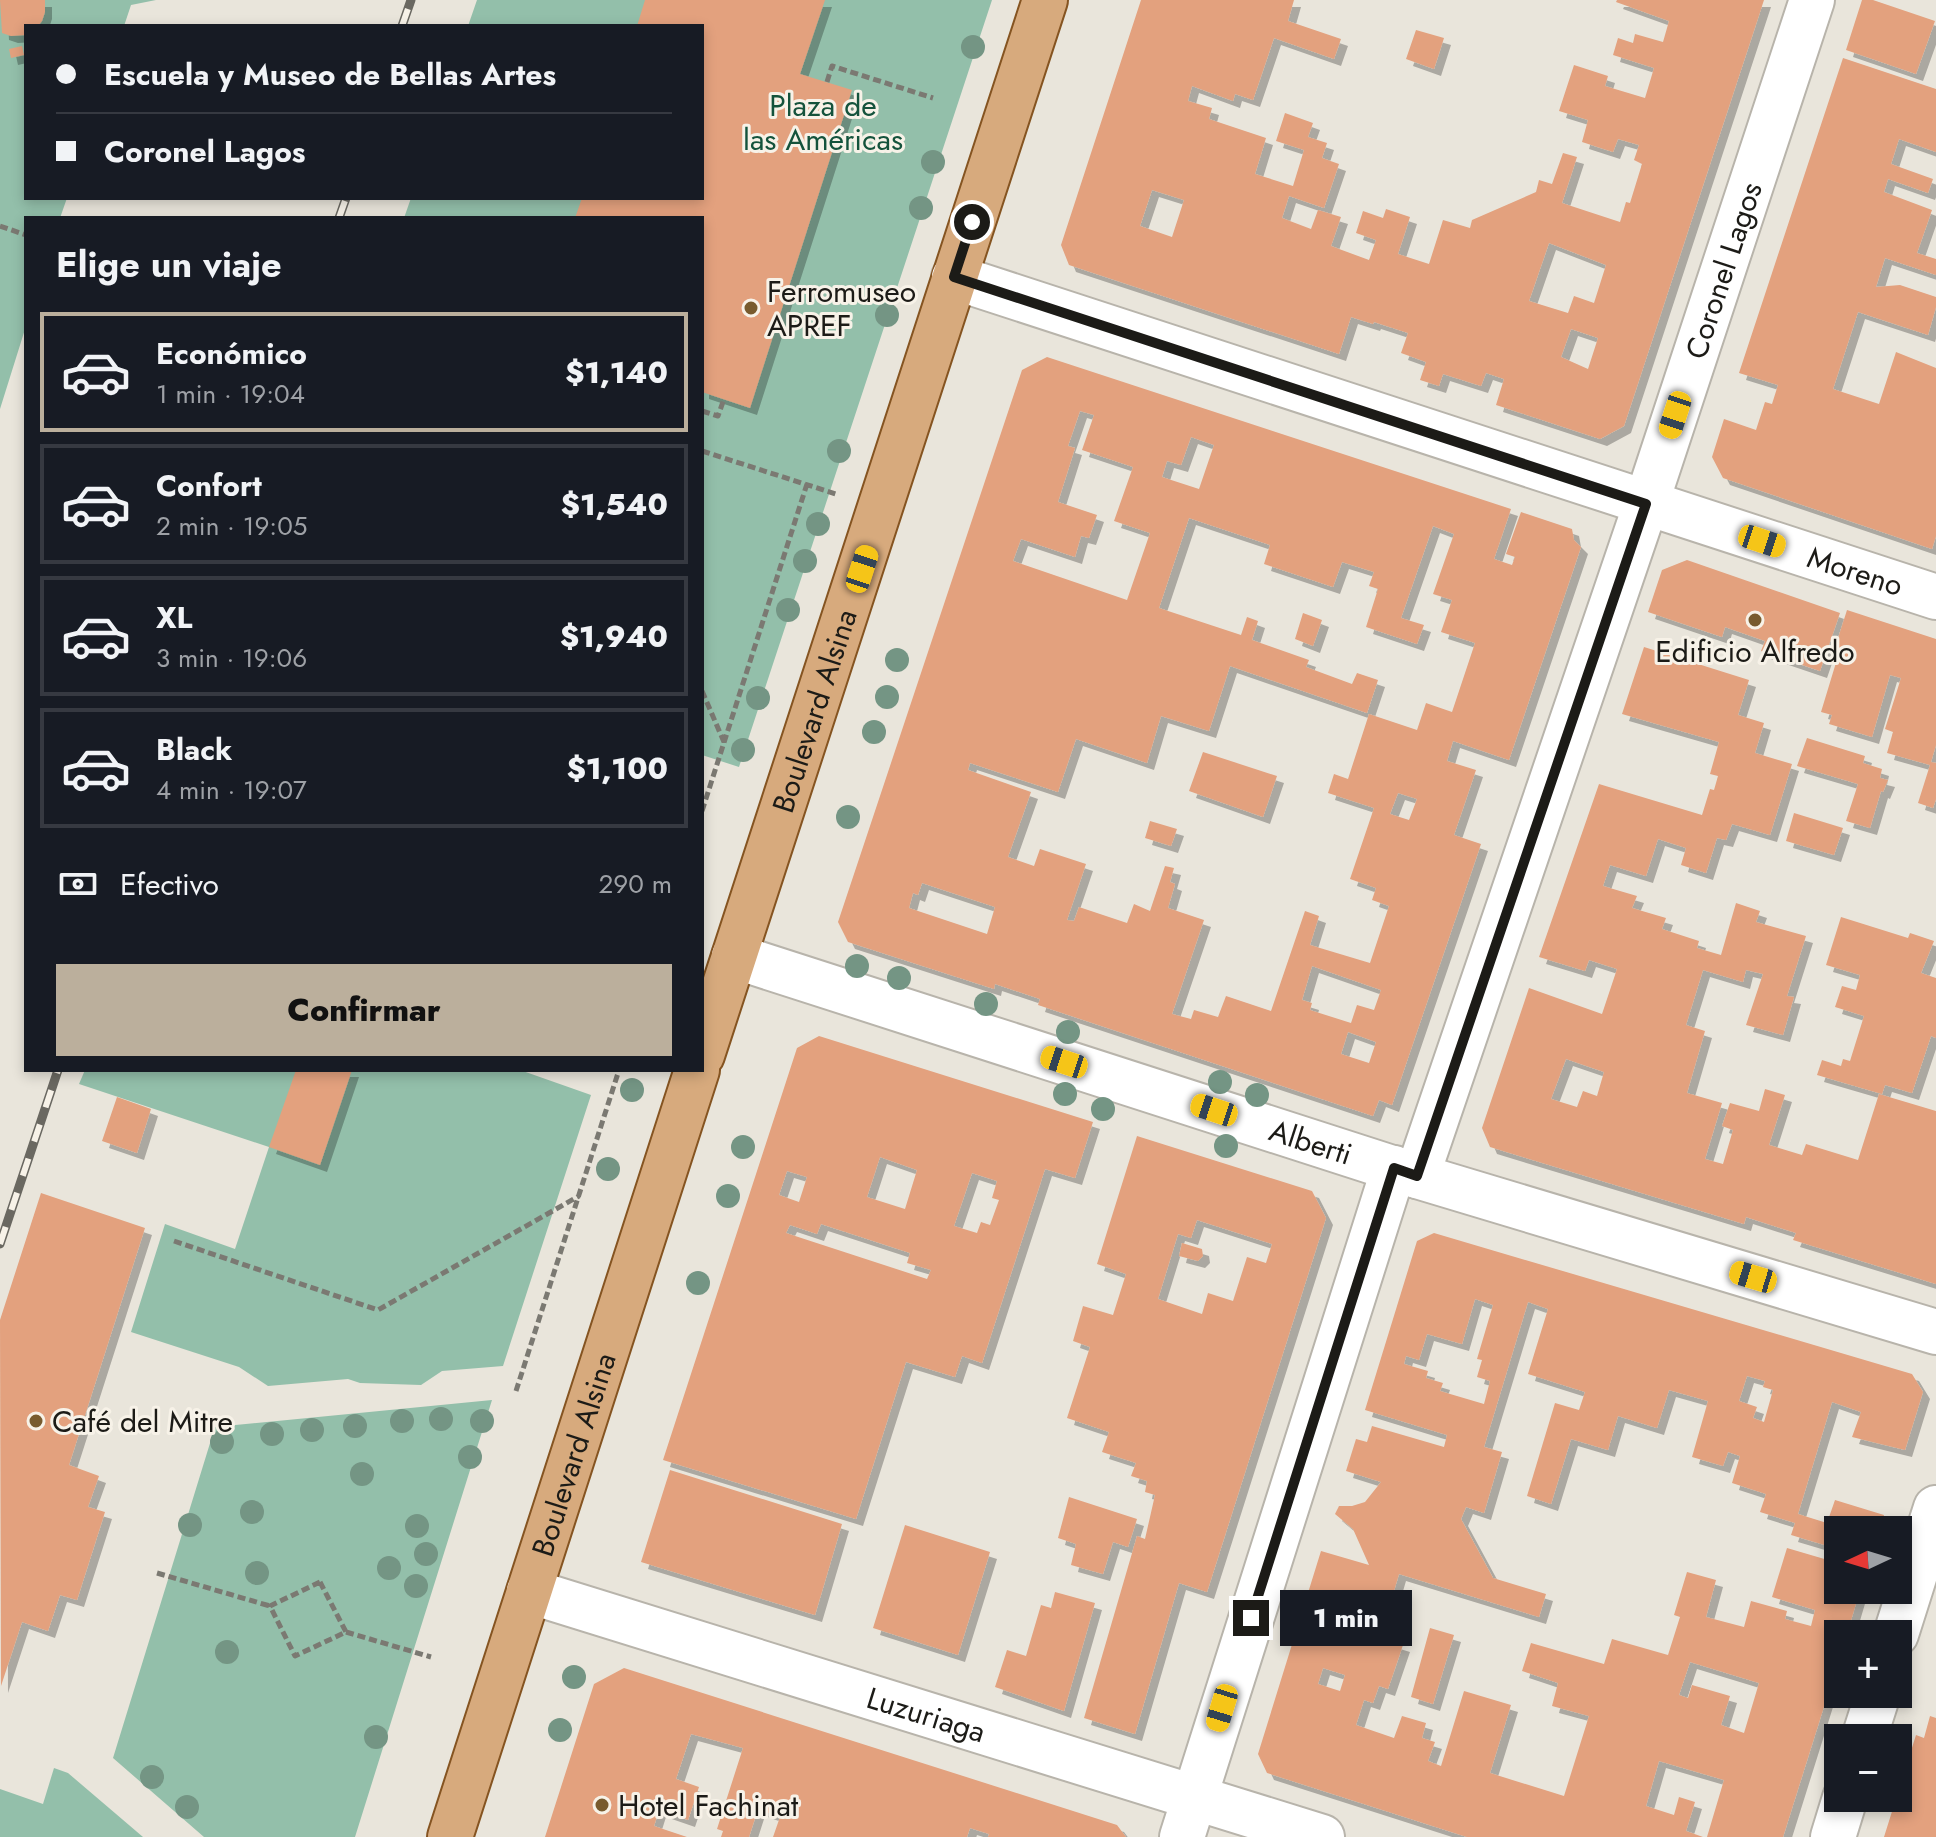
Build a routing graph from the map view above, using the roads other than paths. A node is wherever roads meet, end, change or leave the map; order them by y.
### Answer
1 (1045, 0) edge
2 (1812, 0) edge
3 (954, 277) junction
4 (1646, 504) junction
5 (1936, 597) edge
6 (734, 956) junction
7 (704, 1049) edge
8 (696, 1072) edge
9 (1405, 1172) junction
10 (1936, 1332) edge
11 (1936, 1508) edge
12 (529, 1591) junction
13 (1900, 1620) edge
14 (1841, 1812) edge
15 (1188, 1817) edge
16 (450, 1837) edge
17 (1322, 1837) edge
18 (1833, 1837) edge

1 - 3 main road, Boulevard Alsina
2 - 4 street, Coronel Lagos
3 - 4 street, Moreno
3 - 6 main road, Boulevard Alsina
4 - 5 street, Moreno
4 - 9 street, Coronel Lagos
6 - 7 main road, Boulevard Alsina
6 - 9 street, Alberti
8 - 12 main road, Boulevard Alsina
9 - 10 street, Alberti
9 - 15 street, Coronel Lagos
11 - 13 street
12 - 15 street, Luzuriaga
12 - 16 main road, Boulevard Alsina
14 - 18 street
15 - 17 street, Luzuriaga

